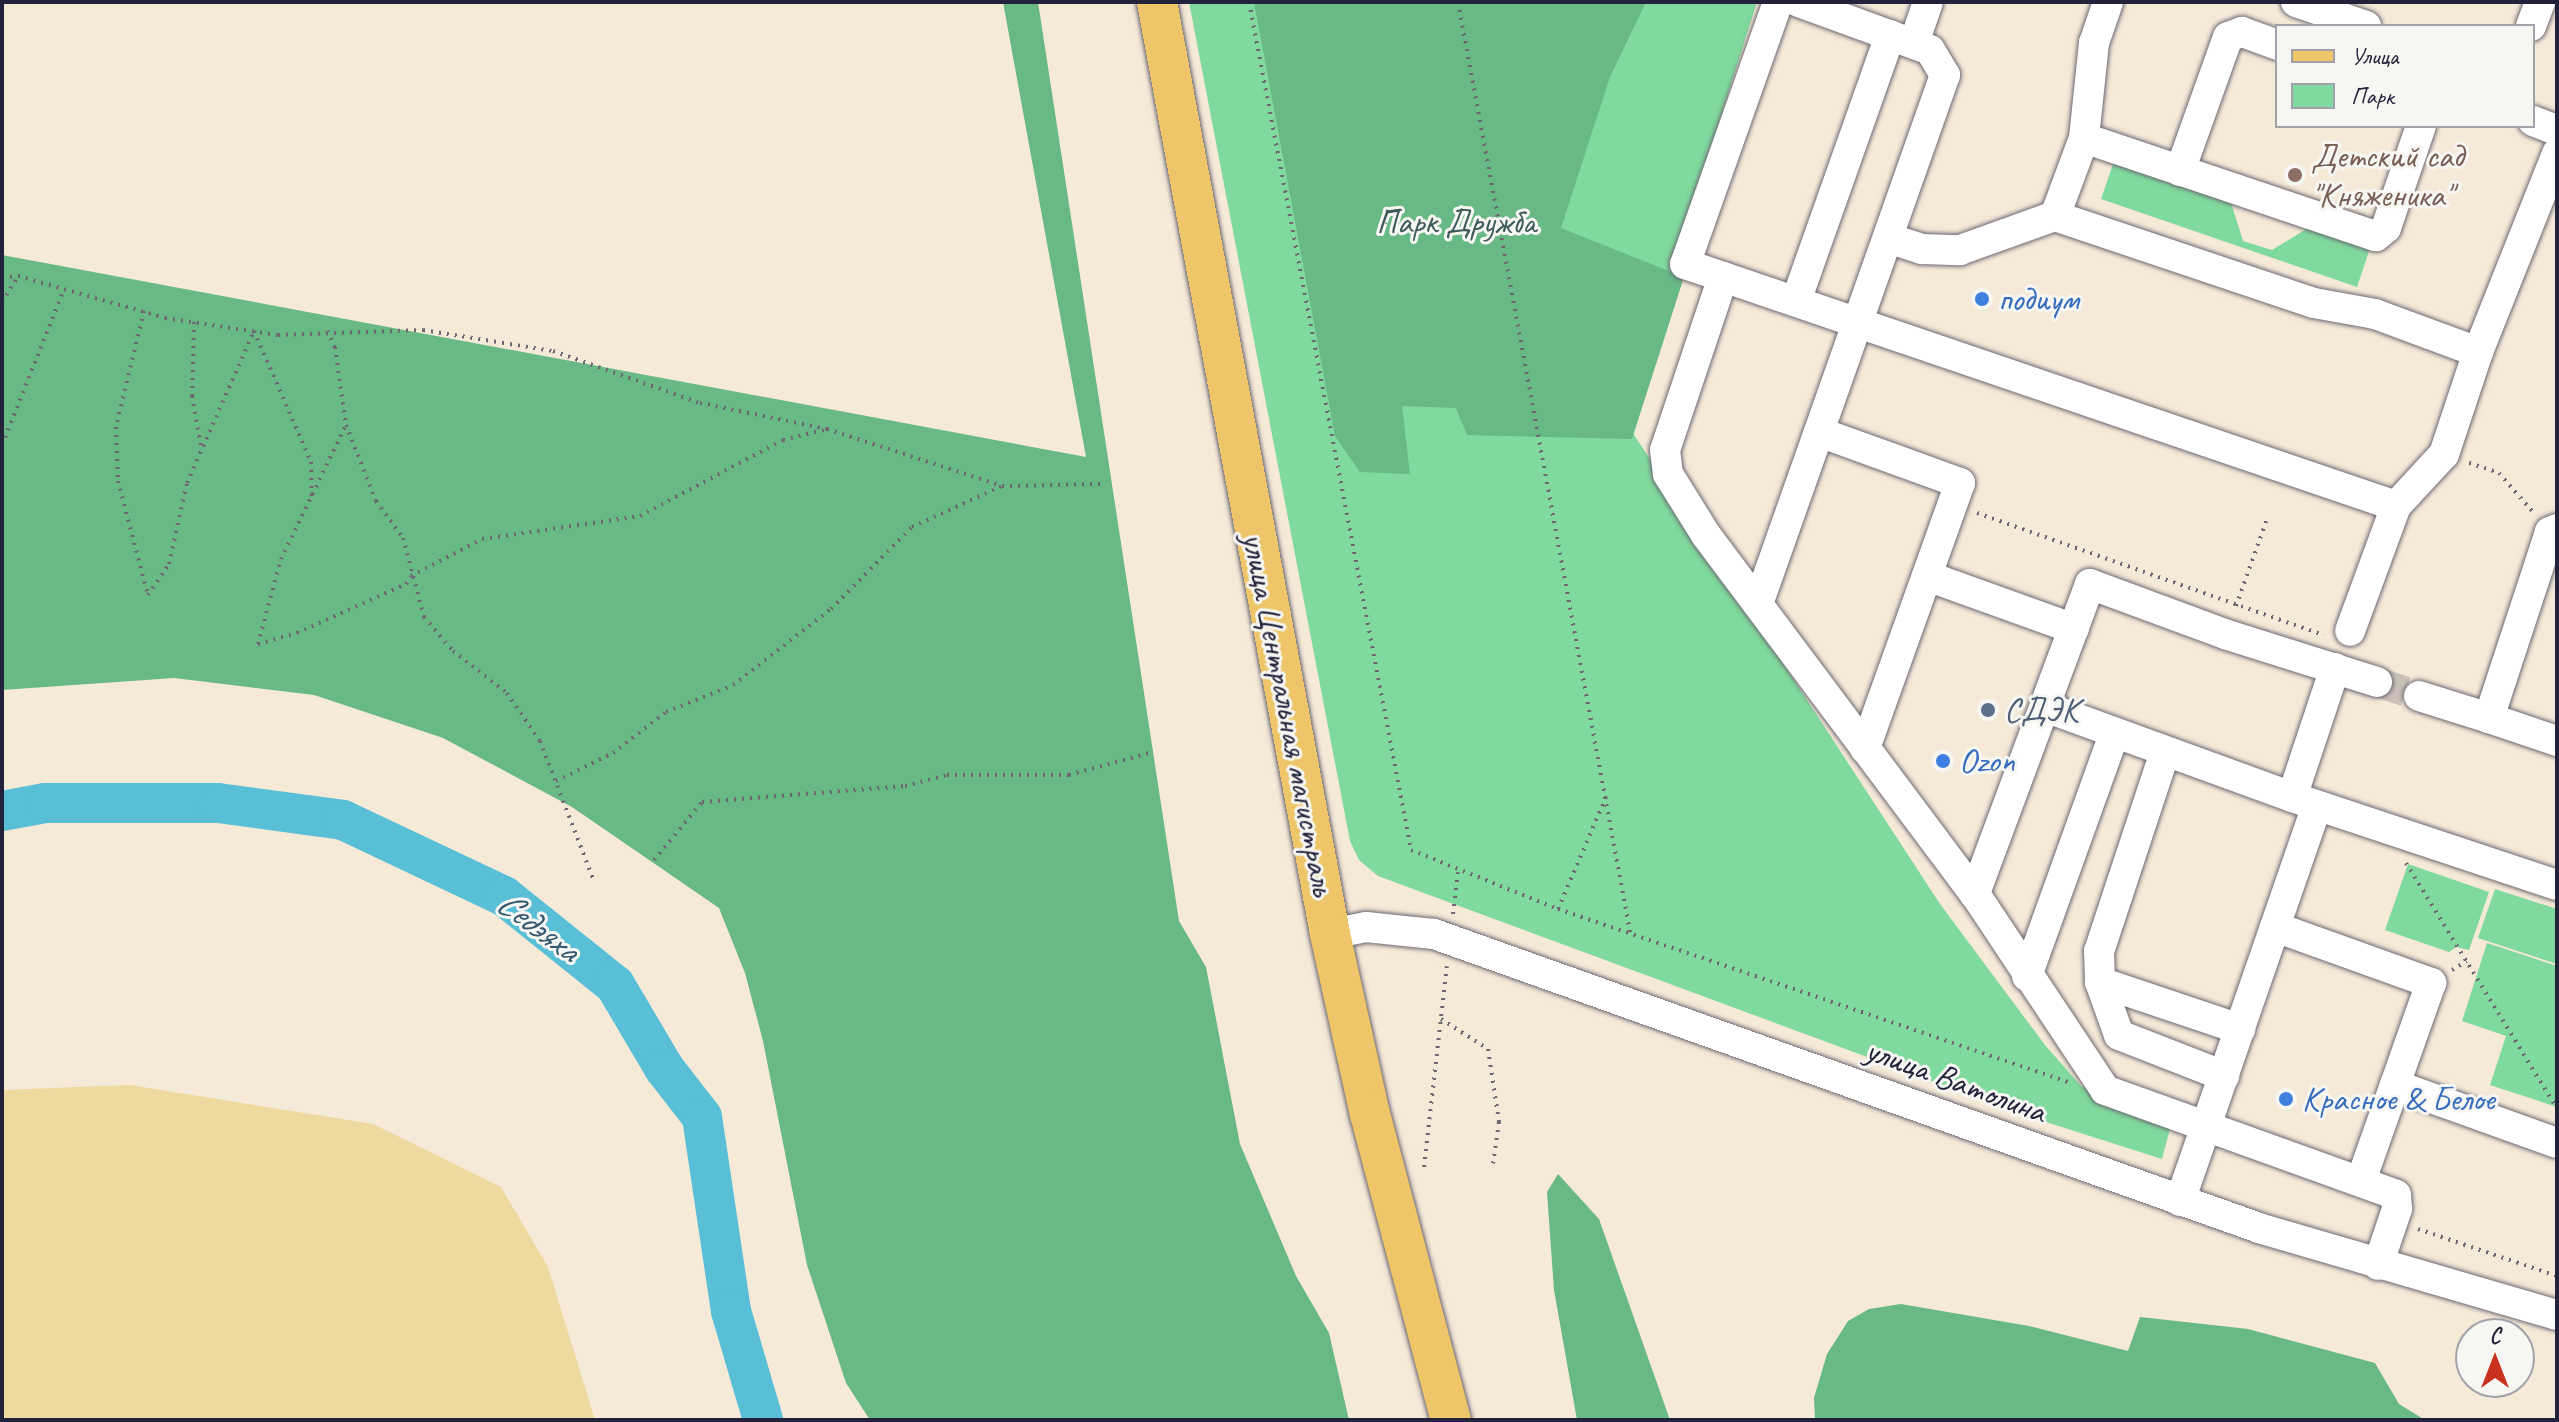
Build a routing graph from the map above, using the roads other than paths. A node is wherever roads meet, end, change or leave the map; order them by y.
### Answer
1 (1157, 2) edge
2 (1778, 2) edge
3 (1799, 2) edge
4 (1928, 2) edge
5 (2108, 2) edge
6 (2296, 2) edge
7 (2540, 2) edge
8 (2360, 24) edge
9 (2532, 24) edge
10 (1902, 39) junction
11 (2275, 44) edge
12 (2535, 122) edge
13 (2420, 128) edge
14 (2557, 130) edge
15 (2084, 138) junction
16 (2557, 153) edge
17 (2180, 171) junction
18 (2055, 216) junction
19 (1888, 238) junction
20 (1723, 277) junction
21 (1796, 301) junction
22 (1858, 322) junction
23 (2478, 352) junction
24 (1819, 432) junction
25 (2396, 506) junction
26 (2554, 531) edge
27 (1927, 576) junction
28 (1758, 604) junction
29 (2074, 629) junction
30 (2350, 631) dead end
31 (2335, 668) junction
32 (2377, 682) tunnel mouth
33 (2419, 696) tunnel mouth
34 (2045, 707) junction
35 (2489, 718) junction
36 (2114, 734) junction
37 (2557, 741) edge
38 (1865, 749) junction
39 (2160, 767) dead end
40 (2305, 801) junction
41 (2557, 885) edge
42 (1975, 894) junction
43 (2275, 927) junction
44 (1330, 934) junction
45 (2027, 976) junction
46 (2100, 982) junction
47 (2240, 1029) junction
48 (2224, 1076) junction
49 (2395, 1085) junction
50 (2206, 1128) junction
51 (2557, 1143) edge
52 (2361, 1181) junction
53 (2180, 1201) junction
54 (2378, 1265) junction
55 (2557, 1315) edge
56 (1451, 1420) edge

1 - 44 main road, улица Центральная магистраль
2 - 20 street
3 - 10 street
4 - 10 street
5 - 15 street
6 - 8 street
7 - 9 street
10 - 19 street
10 - 21 street
11 - 17 street
12 - 14 street
13 - 17 street
15 - 17 street
15 - 18 street
16 - 23 street
18 - 19 street
18 - 23 street
19 - 22 street
20 - 21 street
20 - 28 street
21 - 22 street
22 - 24 street
22 - 25 street
23 - 25 street
24 - 27 street
24 - 28 street
25 - 30 street
26 - 35 street
27 - 29 street
27 - 38 street
28 - 38 street
29 - 31 street
29 - 34 street
31 - 32 street
31 - 40 street
33 - 35 street
34 - 36 street
34 - 42 street
35 - 37 street
36 - 40 street
36 - 45 street
38 - 42 street
39 - 46 street
40 - 41 street
40 - 43 street
42 - 45 street
43 - 47 street
43 - 49 street
44 - 53 street, улица Ватолина
44 - 56 main road, улица Центральная магистраль
45 - 50 street
46 - 47 street
46 - 48 street
47 - 48 street
48 - 50 street
49 - 51 street
49 - 52 street
50 - 52 street
50 - 53 street
52 - 54 street
53 - 54 street, улица Ватолина
54 - 55 street, улица Ватолина

